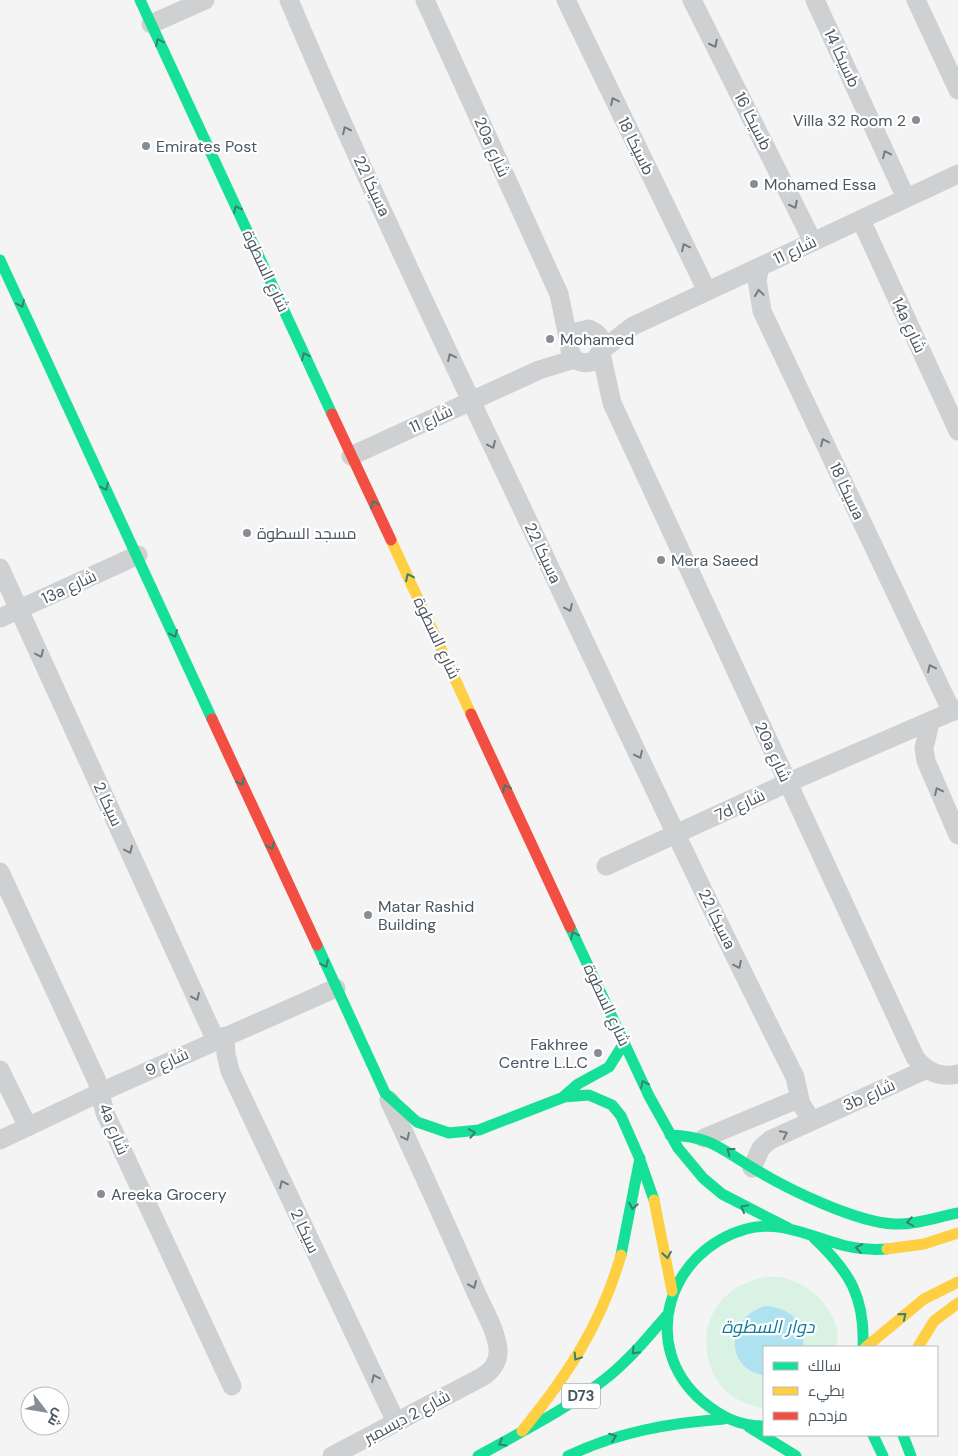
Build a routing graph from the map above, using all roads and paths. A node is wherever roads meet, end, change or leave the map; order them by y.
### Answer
1 (140, 0) edge
2 (205, 0) edge
3 (289, 0) edge
4 (426, 0) edge
5 (566, 0) edge
6 (692, 0) edge
7 (816, 0) edge
8 (916, 0) edge
9 (151, 24) junction
10 (958, 90) edge
11 (958, 174) edge
12 (906, 198) junction
13 (861, 220) junction
14 (813, 242) junction
15 (0, 260) edge
16 (760, 266) junction
17 (707, 291) junction
18 (560, 294) junction
19 (633, 326) junction
20 (591, 330) junction
21 (573, 352) junction
22 (602, 352) junction
23 (471, 401) junction
24 (612, 403) junction
25 (958, 431) edge
26 (351, 456) junction
27 (138, 555) junction
28 (0, 568) edge
29 (19, 610) junction
30 (0, 618) edge
31 (955, 710) edge
32 (930, 723) junction
33 (787, 783) junction
34 (676, 834) junction
35 (958, 835) edge
36 (606, 866) dead end
37 (0, 872) edge
38 (336, 988) junction
39 (221, 1038) junction
40 (624, 1043) junction
41 (927, 1069) junction
42 (0, 1070) edge
43 (957, 1074) edge
44 (101, 1092) junction
45 (385, 1093) junction
46 (562, 1098) junction
47 (801, 1104) junction
48 (810, 1121) junction
49 (28, 1127) junction
50 (670, 1135) junction
51 (704, 1138) junction
52 (0, 1140) edge
53 (640, 1158) junction
54 (752, 1168) junction
55 (958, 1213) edge
56 (788, 1228) junction
57 (958, 1233) edge
58 (814, 1238) junction
59 (958, 1282) edge
60 (672, 1291) junction
61 (958, 1303) edge
62 (667, 1315) junction
63 (865, 1346) edge
64 (866, 1346) edge
65 (919, 1346) edge
66 (232, 1386) dead end
67 (724, 1419) junction
68 (396, 1422) junction
69 (763, 1426) edge
70 (749, 1427) junction
71 (522, 1431) junction
72 (763, 1436) edge
73 (764, 1436) edge
74 (873, 1436) edge
75 (903, 1436) edge
76 (332, 1456) edge
77 (478, 1456) edge
78 (568, 1456) edge
79 (796, 1456) edge
80 (883, 1456) edge
81 (911, 1456) edge

1 - 9 main road, شارع السطوة
2 - 9 street
23 -> 3 street, سيكا 22a
4 - 18 street, 20a شارع
17 -> 5 street, سيكا 18b
6 -> 14 street, سيكا 16b
12 -> 7 street, سيكا 14b
8 - 10 street
26 -> 9 main road, شارع السطوة
11 - 12 street, شارع 11
12 - 13 street, شارع 11
13 - 14 street, شارع 11
13 - 25 street, 14a شارع
14 - 16 street, شارع 11
15 -> 27 main road
16 - 17 street, شارع 11
31 -> 16 street, سيكا 18a
17 - 19 street, شارع 11
18 - 20 street, 20a شارع
18 - 21 street, 20a شارع
19 - 20 street, شارع 11
19 - 22 street, شارع 11
20 - 21 street
20 - 22 street
21 - 22 street
21 - 23 street, شارع 11
21 - 24 street, 20a شارع
22 - 24 street, 20a شارع
23 - 26 street, شارع 11
23 -> 34 street, سيكا 22a
24 - 33 street, 20a شارع
40 -> 26 main road, شارع السطوة
27 - 29 street, 13a شارع
27 -> 38 main road
28 - 29 street, سيكا 2
29 - 30 street, 13a شارع
29 -> 39 street, سيكا 2
31 - 32 street, 7d شارع
32 - 33 street, 7d شارع
35 -> 32 street
33 - 34 street, 7d شارع
33 - 41 street, 20a شارع
34 - 36 street, 7d شارع
34 -> 47 street, سيكا 22a
37 - 44 street, 4a شارع
38 - 39 street, شارع 9
38 - 45 main road
39 - 44 street, شارع 9
68 -> 39 street, سيكا 2
40 - 46 main road
50 -> 40 main road, شارع السطوة
41 - 43 street
41 - 48 street, 3b شارع
42 - 49 street
44 - 49 street, شارع 9
44 - 66 street, 4a شارع
45 -> 46 main road
45 -> 68 street, شارع 2 ديسمبر
46 - 53 main road
47 - 48 street
47 - 51 street
54 -> 48 street, 3b شارع
49 - 52 street, شارع 9
50 - 51 main road
56 -> 50 main road, شارع السطوة
54 -> 51 main road
53 -> 60 main road
53 -> 71 main road
55 -> 54 main road
56 - 58 main road
56 - 60 main road
57 -> 58 main road
58 - 63 main road
64 -> 59 main road
60 - 62 main road
61 - 65 main road
62 - 67 main road
62 -> 71 main road, D73
67 - 70 main road
78 -> 67 main road
68 - 76 street, شارع 2 ديسمبر
69 - 70 main road
70 - 72 main road
71 -> 77 main road, D73
73 - 79 main road
74 - 80 main road
75 - 81 main road

